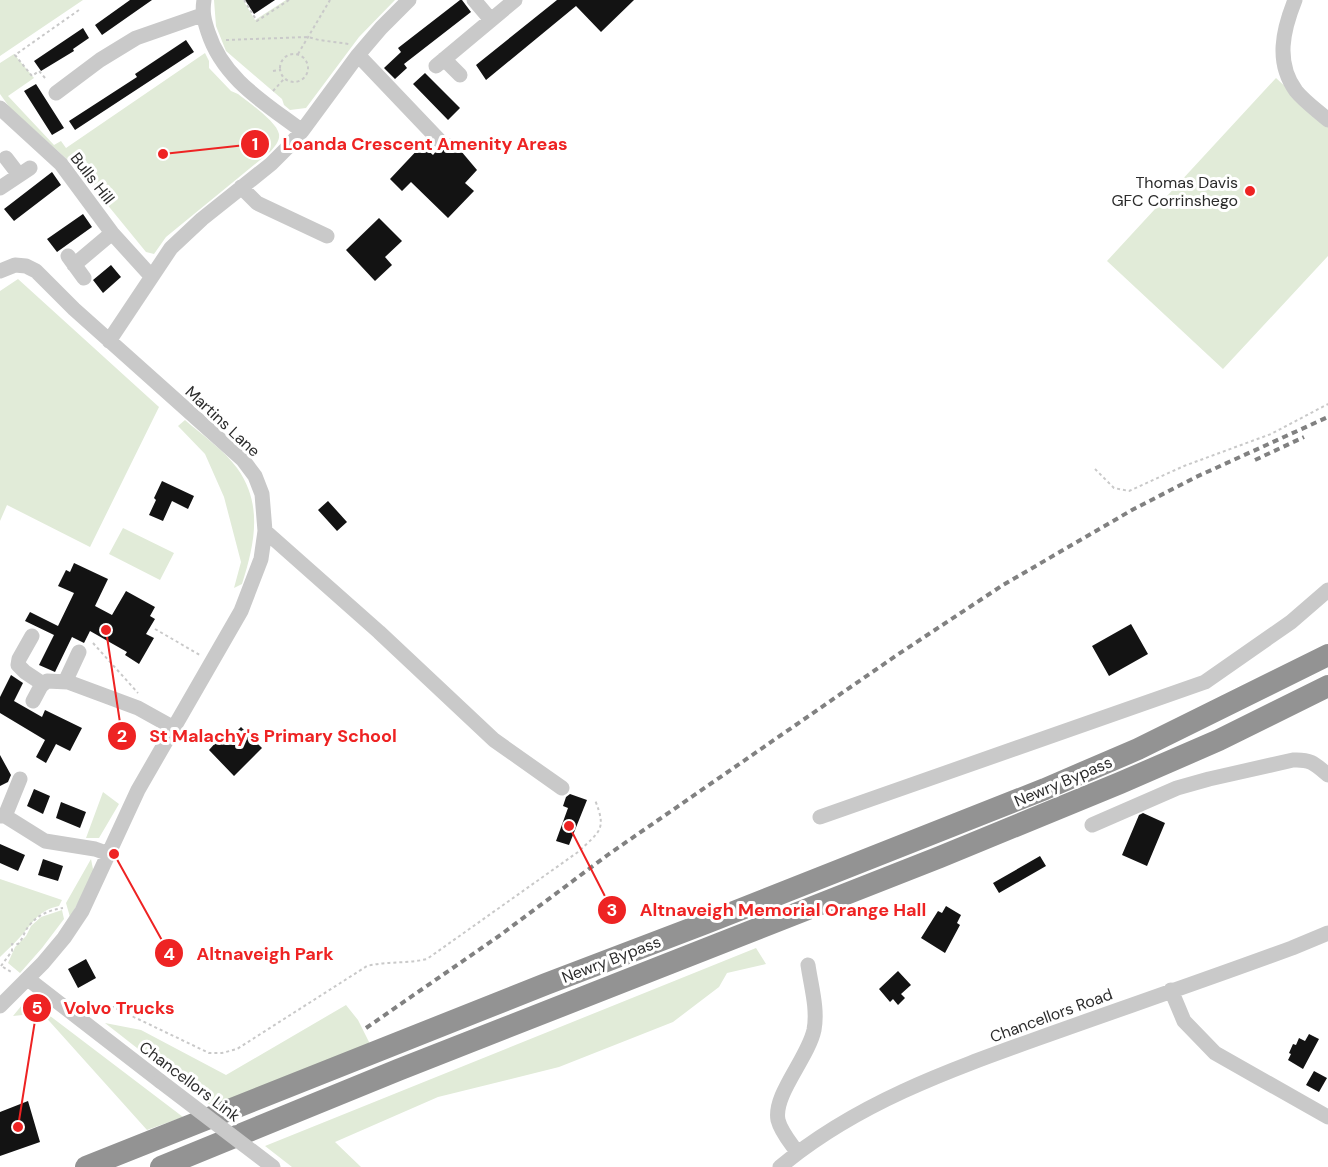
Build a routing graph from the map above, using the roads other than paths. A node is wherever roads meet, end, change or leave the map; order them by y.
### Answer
1 (409, 0) edge
2 (474, 0) edge
3 (515, 0) edge
4 (1295, 0) edge
5 (203, 8) edge
6 (491, 20) junction
7 (362, 50) junction
8 (460, 75) dead end
9 (56, 93) dead end
10 (0, 108) edge
11 (1328, 120) edge
12 (302, 131) junction
13 (439, 140) dead end
14 (6, 158) dead end
15 (241, 187) junction
16 (0, 188) edge
17 (112, 233) junction
18 (327, 236) dead end
19 (0, 271) edge
20 (151, 276) junction
21 (84, 278) dead end
22 (109, 341) junction
23 (265, 531) junction
24 (1328, 590) edge
25 (32, 636) dead end
26 (79, 652) dead end
27 (1328, 654) edge
28 (65, 682) junction
29 (43, 684) junction
30 (1328, 686) edge
31 (33, 701) dead end
32 (174, 728) junction
33 (1328, 775) edge
34 (20, 779) dead end
35 (562, 788) dead end
36 (2, 816) edge
37 (820, 817) dead end
38 (1092, 825) dead end
39 (109, 854) junction
40 (1328, 933) edge
41 (808, 965) dead end
42 (27, 980) junction
43 (1171, 990) junction
44 (0, 1006) edge
45 (1328, 1117) edge
46 (797, 1152) junction
47 (86, 1167) edge
48 (161, 1167) edge
49 (273, 1167) edge
50 (780, 1167) edge

1 - 7 street
2 - 6 street
3 - 6 street
4 - 11 street
5 - 9 street
5 - 12 street
6 - 8 street
7 - 12 street
7 - 13 street
10 - 17 street, Bulls Hill
12 - 15 street
14 - 16 street
15 - 18 street
15 - 20 street
17 - 20 street, Bulls Hill
17 - 21 street
19 - 22 street, Martins Lane
20 - 22 street
22 - 23 street, Martins Lane
23 - 32 street, Martins Lane
23 - 35 street
24 - 37 street
25 - 29 street
26 - 28 street
27 - 47 highway, Newry Bypass
28 - 29 street
28 - 32 street
29 - 31 street
30 - 48 highway, Newry Bypass
32 - 39 street, Martins Lane
33 - 38 street
34 - 36 street
36 - 39 street
39 - 42 street, Martins Lane
40 - 43 street, Chancellors Road
41 - 46 street
42 - 44 street, Martins Lane
42 - 49 street, Chancellors Link, bridge
43 - 45 street
43 - 46 street, Chancellors Road
46 - 50 street, Chancellors Road

